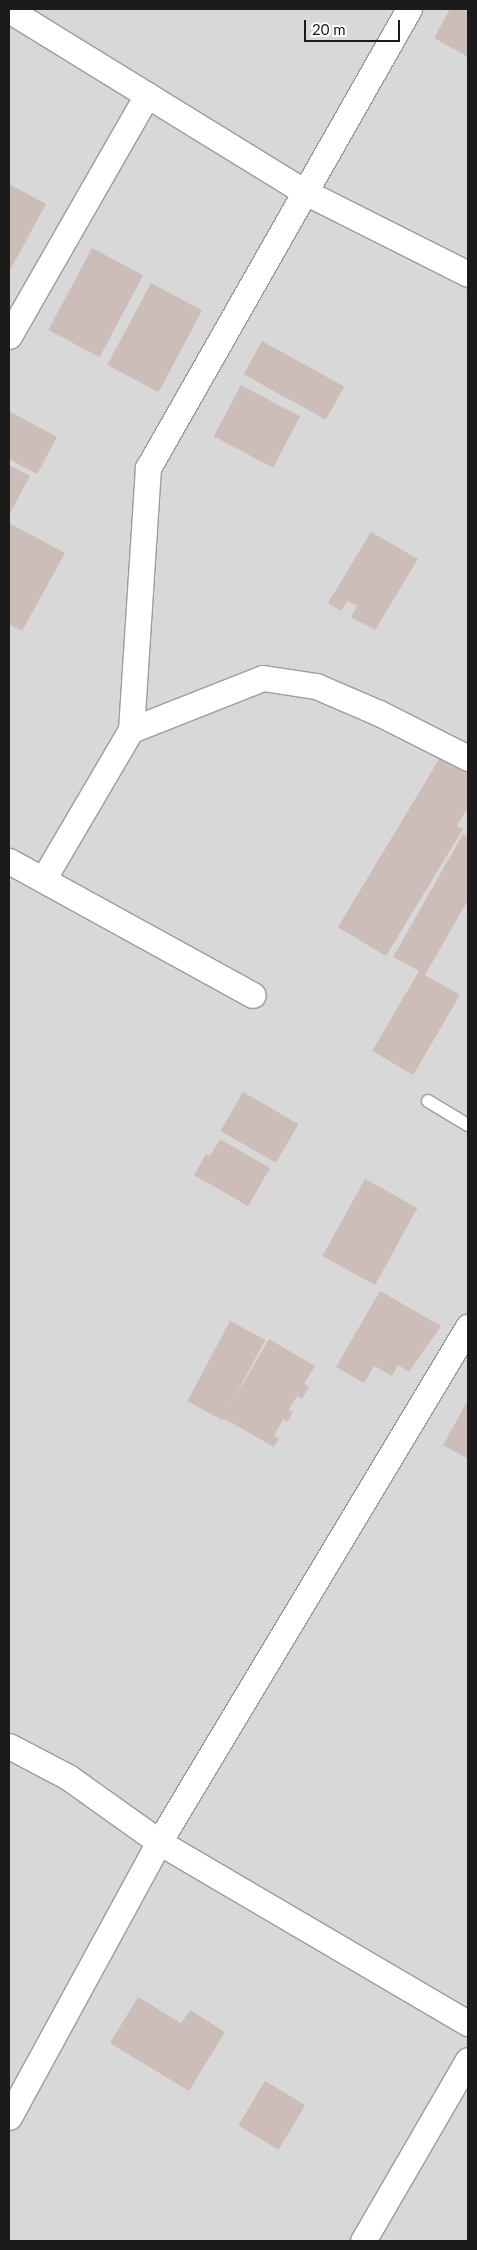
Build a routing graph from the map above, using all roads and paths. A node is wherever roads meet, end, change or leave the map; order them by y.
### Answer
1 (409, 9) edge
2 (9, 10) edge
3 (147, 95) junction
4 (305, 192) junction
5 (468, 274) edge
6 (9, 336) edge
7 (131, 730) junction
8 (468, 758) edge
9 (9, 861) edge
10 (44, 878) junction
11 (252, 994) dead end
12 (428, 1101) dead end
13 (468, 1125) edge
14 (468, 1327) edge
15 (9, 1746) edge
16 (159, 1842) junction
17 (468, 2023) edge
18 (468, 2060) edge
19 (9, 2116) edge
20 (363, 2241) edge

1 - 4 street
2 - 3 street
3 - 4 street
3 - 6 street
4 - 5 street
4 - 7 street
7 - 8 street
7 - 10 street
9 - 10 street
10 - 11 street
12 - 13 lane
14 - 16 street
15 - 16 street
16 - 17 street
16 - 19 street
18 - 20 street

